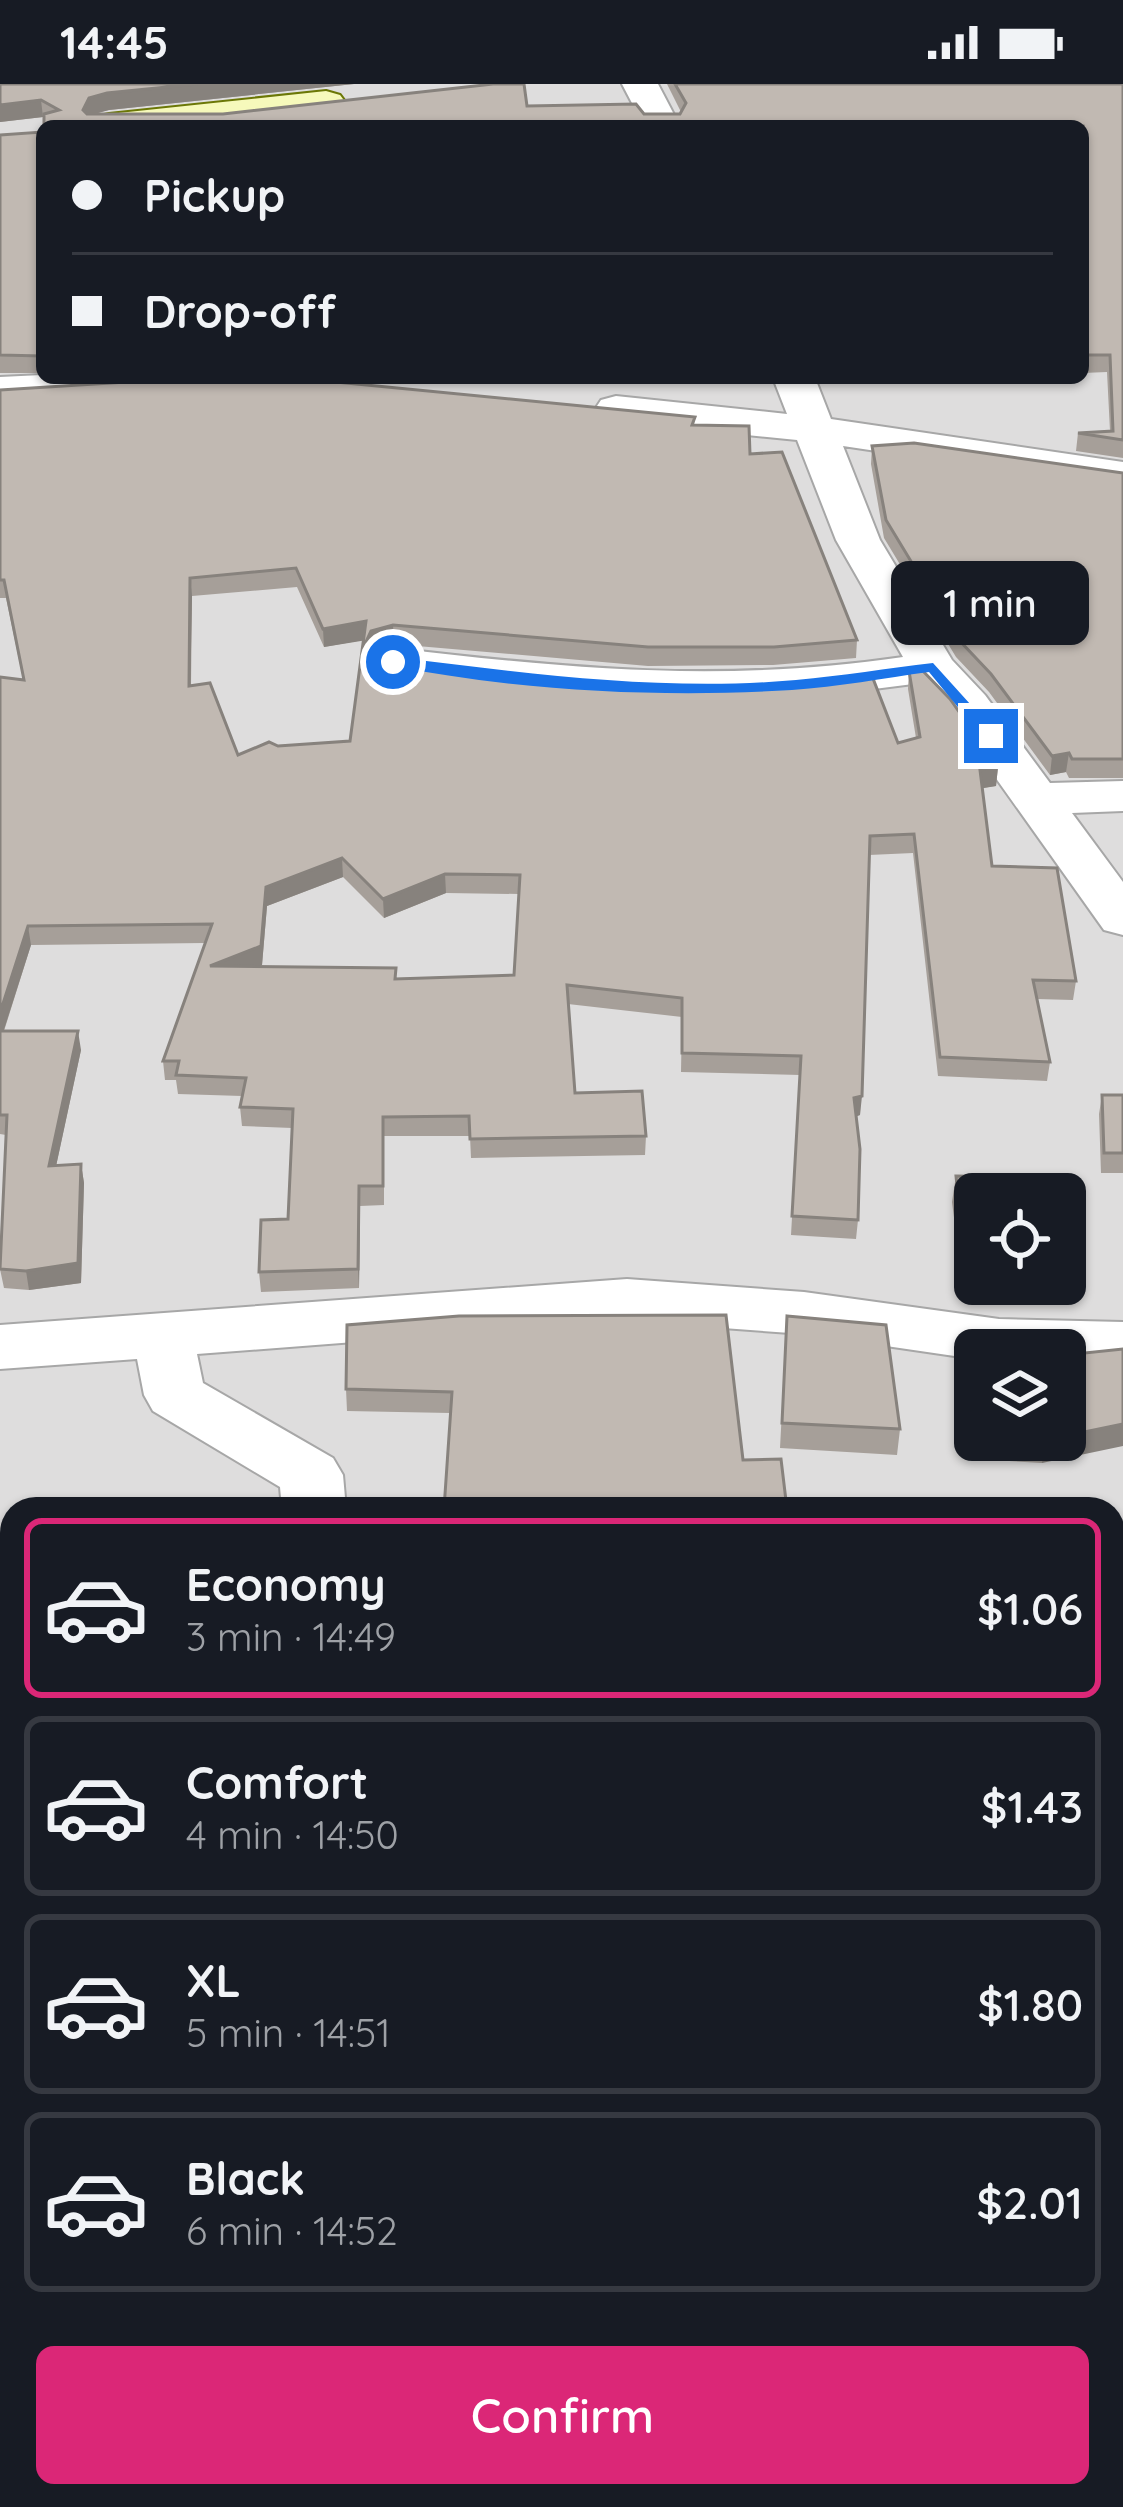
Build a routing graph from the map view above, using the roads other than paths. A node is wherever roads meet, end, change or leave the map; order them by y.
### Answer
1 (640, 84) edge
2 (369, 99) edge
3 (167, 120) edge
4 (659, 120) edge
5 (104, 384) edge
6 (796, 384) edge
7 (0, 390) edge
8 (633, 395) edge
9 (573, 405) edge
10 (812, 429) junction
11 (1123, 475) edge
12 (393, 662) edge
13 (933, 667) junction
14 (1123, 796) edge
15 (1036, 799) junction
16 (1123, 919) edge
17 (162, 1333) junction
18 (1123, 1344) edge
19 (0, 1347) edge
20 (313, 1497) edge

1 - 4 street
2 - 3 street
5 - 7 street
6 - 10 street
8 - 9 street
8 - 10 street
10 - 11 street
10 - 13 street
12 - 13 street
13 - 15 street
14 - 15 street
15 - 16 street
17 - 18 street
17 - 19 street
17 - 20 street

